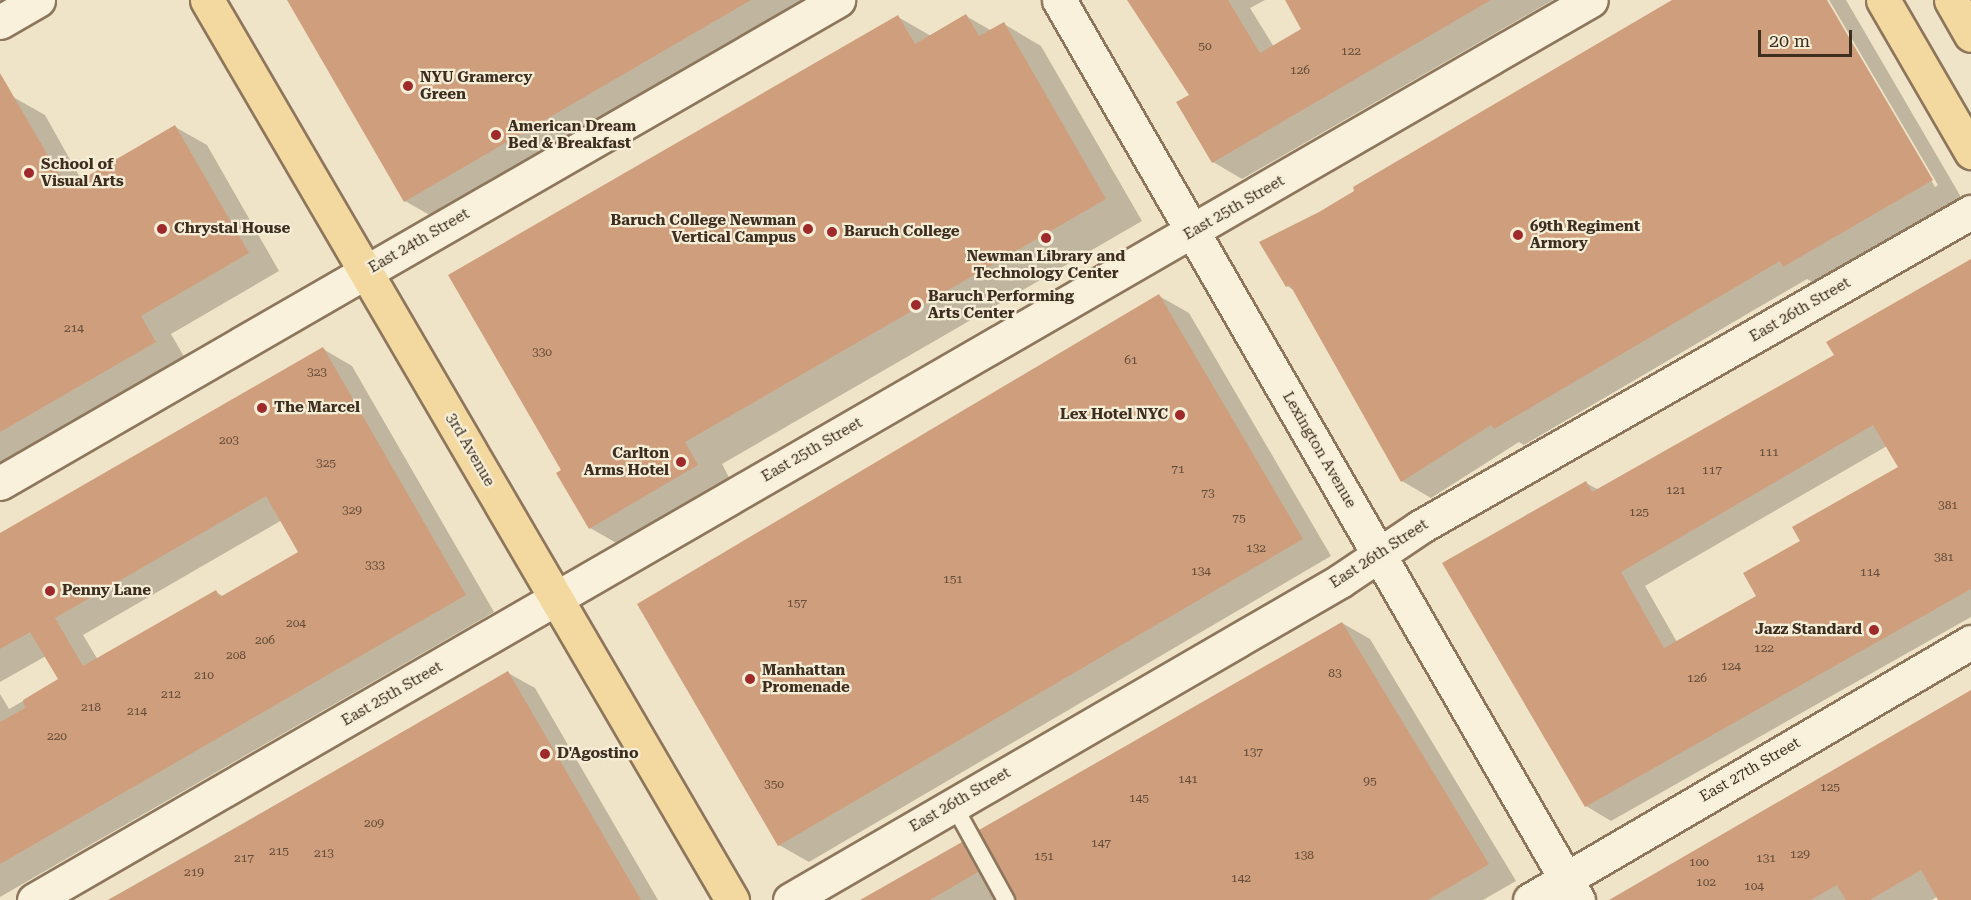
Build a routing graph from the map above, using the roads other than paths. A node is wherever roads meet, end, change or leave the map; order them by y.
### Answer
1 (38, 0) edge
2 (207, 0) edge
3 (838, 0) edge
4 (1059, 0) edge
5 (1591, 0) edge
6 (1883, 0) edge
7 (1951, 0) edge
8 (0, 22) edge
9 (1971, 34) edge
10 (1971, 152) edge
11 (1971, 212) edge
12 (1193, 231) junction
13 (366, 272) junction
14 (0, 483) edge
15 (1379, 553) junction
16 (556, 598) junction
17 (1971, 642) edge
18 (953, 804) junction
19 (1572, 889) edge
20 (34, 900) edge
21 (732, 900) edge
22 (790, 900) edge
23 (1006, 900) edge
24 (1530, 900) edge

1 - 8 street
2 - 13 main road, 3rd Avenue
3 - 13 street, East 24th Street
4 - 12 street, Lexington Avenue
5 - 12 street, East 25th Street
6 - 10 main road
7 - 9 main road
11 - 15 street, East 26th Street
12 - 15 street, Lexington Avenue
12 - 16 street, East 25th Street
13 - 14 street, East 24th Street
13 - 16 main road, 3rd Avenue
15 - 18 street, East 26th Street
15 - 19 street, Lexington Avenue
16 - 20 street, East 25th Street
16 - 21 main road, 3rd Avenue
17 - 19 street, East 27th Street
18 - 22 street, East 26th Street
18 - 23 lane
19 - 24 street, East 27th Street

